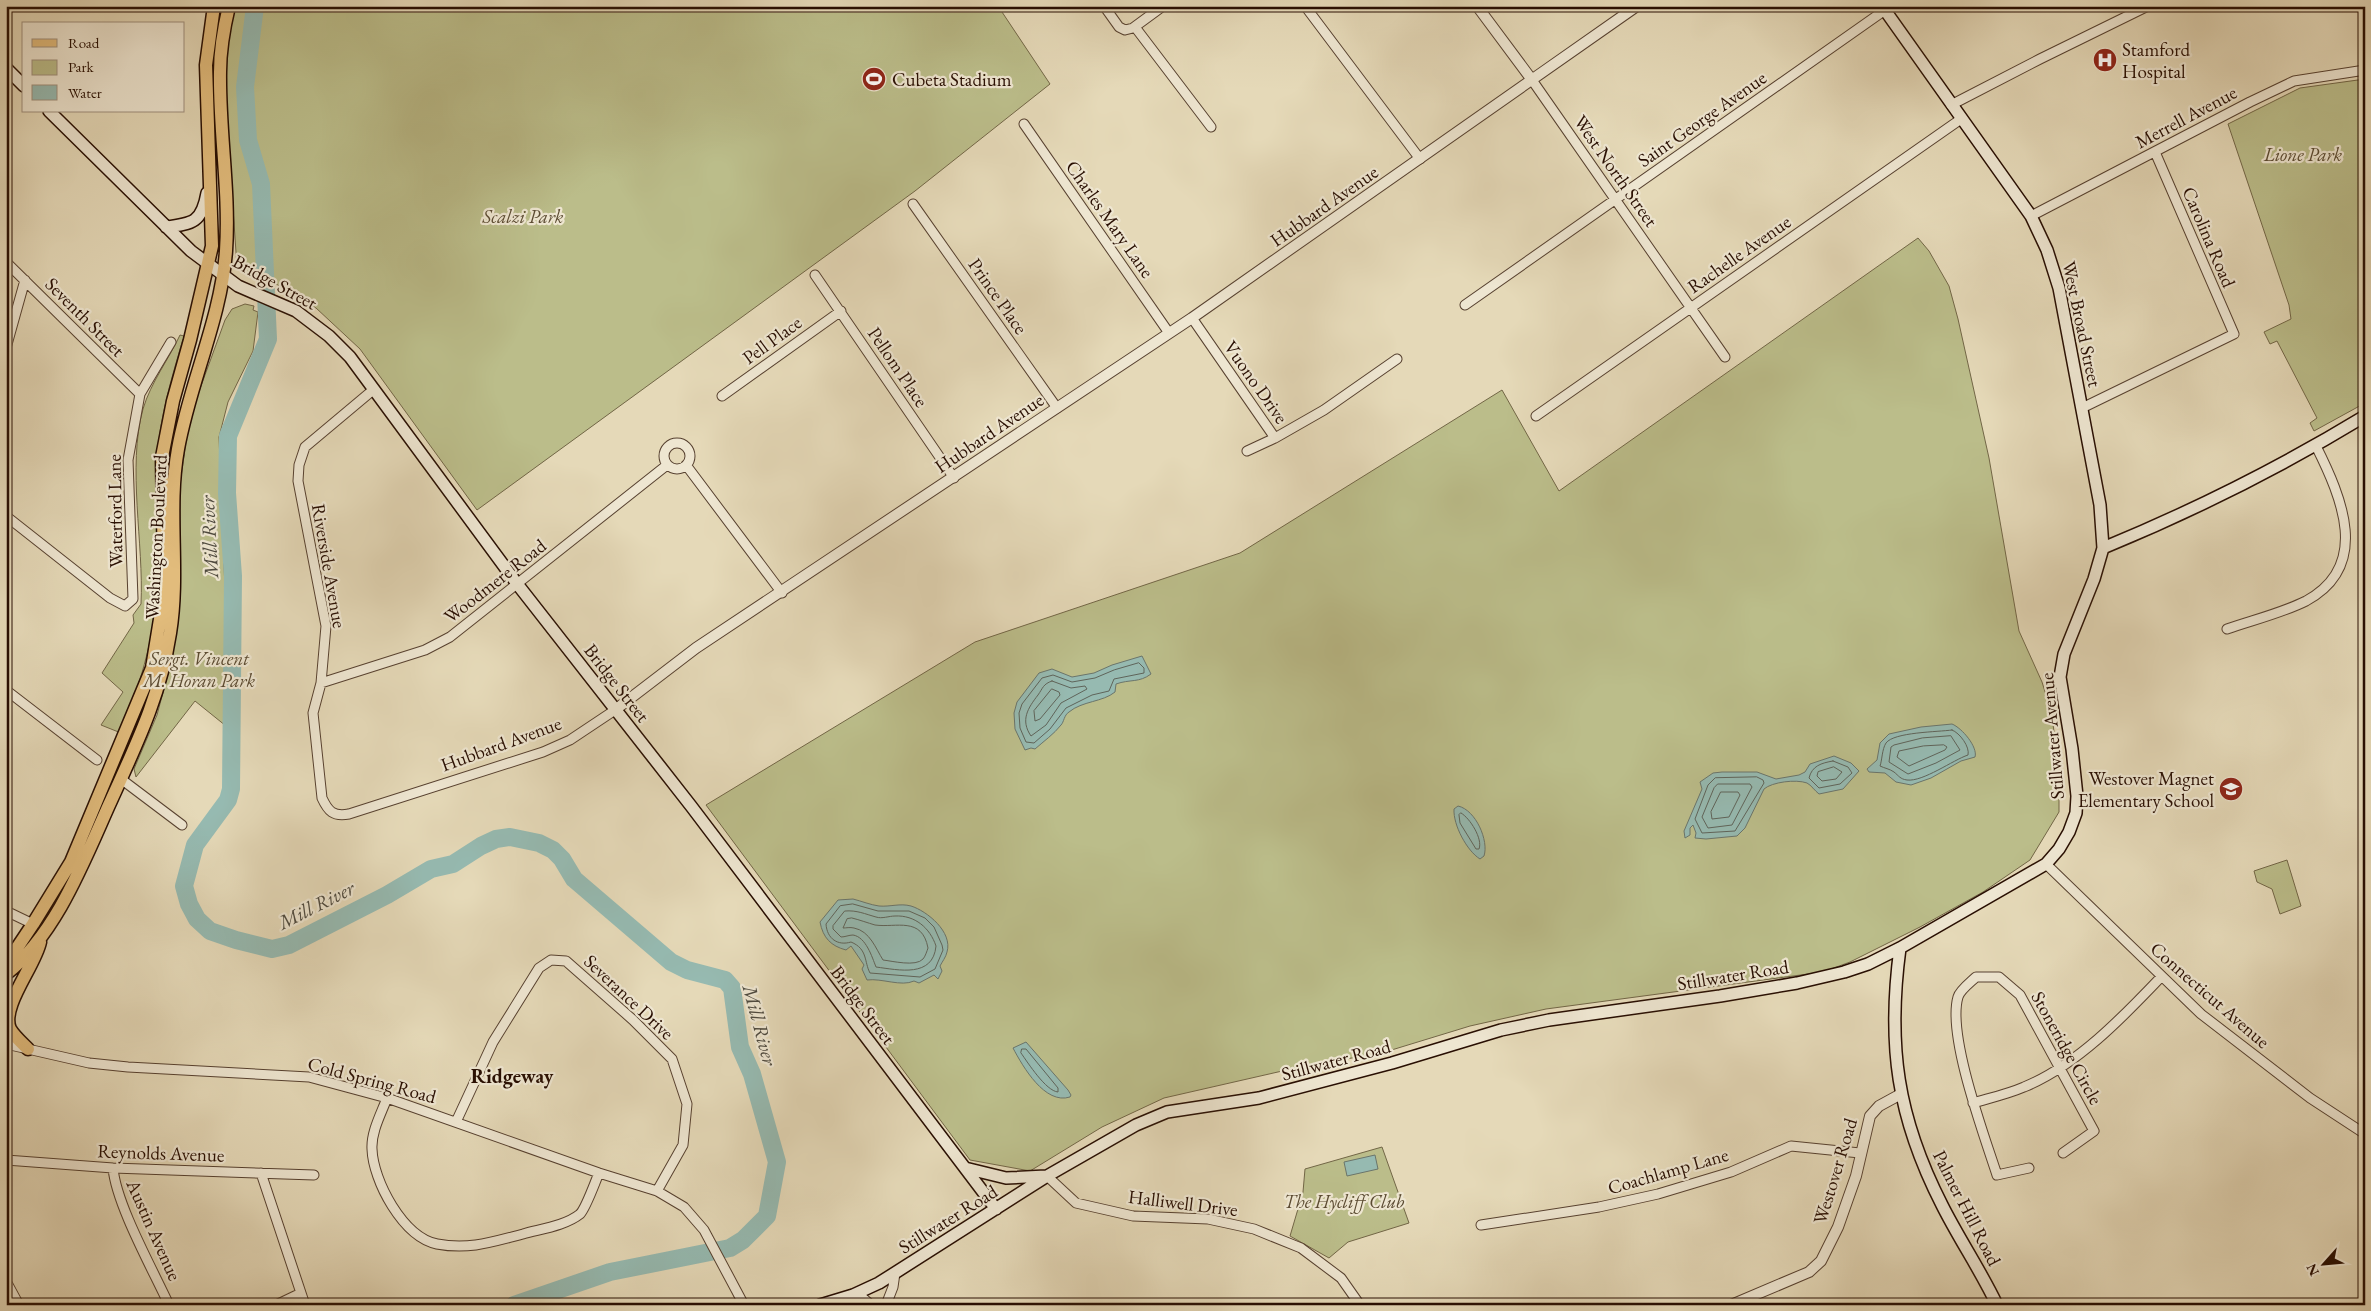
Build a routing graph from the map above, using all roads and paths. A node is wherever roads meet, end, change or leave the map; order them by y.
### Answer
1 (214, 6) edge
2 (229, 6) edge
3 (1104, 6) edge
4 (1163, 6) edge
5 (1306, 6) edge
6 (1477, 6) edge
7 (1637, 6) edge
8 (2148, 6) edge
9 (1884, 8) edge
10 (1135, 27) junction
11 (6, 68) edge
12 (2365, 70) edge
13 (1532, 80) junction
14 (22, 84) edge
15 (1951, 105) junction
16 (50, 112) edge
17 (1961, 119) junction
18 (1024, 124) dead end
19 (1211, 127) dead end
20 (2155, 152) junction
21 (1420, 160) junction
22 (210, 174) junction
23 (1615, 199) junction
24 (913, 204) dead end
25 (2031, 216) junction
26 (166, 227) junction
27 (6, 262) edge
28 (209, 264) junction
29 (814, 275) dead end
30 (224, 276) junction
31 (25, 280) junction
32 (1465, 305) dead end
33 (1691, 308) junction
34 (841, 311) junction
35 (1192, 318) junction
36 (1169, 332) junction
37 (171, 342) dead end
38 (6, 348) edge
39 (1725, 357) dead end
40 (1397, 359) dead end
41 (373, 390) junction
42 (140, 394) junction
43 (722, 396) dead end
44 (1057, 408) junction
45 (2082, 408) junction
46 (1536, 416) dead end
47 (2365, 416) edge
48 (1276, 438) junction
49 (2316, 446) junction
50 (1247, 451) dead end
51 (667, 465) junction
52 (686, 465) junction
53 (954, 478) junction
54 (6, 516) edge
55 (2103, 548) junction
56 (518, 585) junction
57 (782, 593) junction
58 (2227, 628) dead end
59 (321, 682) junction
60 (6, 690) edge
61 (615, 710) junction
62 (97, 760) dead end
63 (120, 779) junction
64 (327, 809) joint
65 (182, 825) dead end
66 (2046, 864) junction
67 (6, 911) edge
68 (33, 924) junction
69 (41, 936) junction
70 (1900, 948) junction
71 (6, 958) edge
72 (6, 974) edge
73 (2162, 977) junction
74 (8, 1029) edge
75 (6, 1044) edge
76 (28, 1049) junction
77 (2060, 1067) junction
78 (1901, 1094) junction
79 (387, 1098) junction
80 (1973, 1103) junction
81 (456, 1122) junction
82 (2365, 1134) edge
83 (1860, 1153) junction
84 (2064, 1153) dead end
85 (6, 1160) edge
86 (965, 1167) junction
87 (112, 1168) junction
88 (2029, 1168) dead end
89 (261, 1173) junction
90 (599, 1173) junction
91 (314, 1175) dead end
92 (1047, 1176) junction
93 (658, 1191) junction
94 (996, 1209) junction
95 (1481, 1225) dead end
96 (895, 1273) junction
97 (6, 1281) edge
98 (300, 1293) junction
99 (857, 1294) junction
100 (19, 1305) edge
101 (169, 1305) edge
102 (276, 1305) edge
103 (304, 1305) edge
104 (744, 1305) edge
105 (820, 1305) edge
106 (871, 1305) edge
107 (886, 1305) edge
108 (1360, 1305) edge
109 (1731, 1305) edge
110 (1997, 1305) edge

1 - 22 main road, Washington Boulevard
2 - 30 main road, Washington Boulevard
3 - 10 street
4 - 10 street
5 - 21 street
6 - 13 street, West North Street
7 - 13 street, Hubbard Avenue
8 - 15 street
9 - 15 main road, West Broad Street
9 - 23 street, Saint George Avenue
10 - 19 street
11 - 14 main road
12 - 20 street, Merrell Avenue
13 - 21 street, Hubbard Avenue
13 - 23 street, West North Street
15 - 17 main road, West Broad Street
16 - 26 main road, Bridge Street
17 - 25 main road, West Broad Street
17 - 33 street, Rachelle Avenue
18 - 36 street, Charles Mary Lane
20 - 25 street, Merrell Avenue
20 - 45 street, Carolina Road
21 - 35 street, Hubbard Avenue
22 - 26 main road
22 - 28 main road, Washington Boulevard
23 - 32 street, Saint George Avenue
23 - 33 street, West North Street
24 - 44 street, Prince Place
25 - 45 main road, West Broad Street
26 - 28 main road, Bridge Street
27 - 31 street, Seventh Street
28 - 30 main road, Bridge Street
28 - 68 main road, Washington Boulevard
29 - 34 street, Pellom Place
30 - 41 main road, Bridge Street
30 - 63 main road, Washington Boulevard
31 - 38 street
31 - 42 street, Seventh Street
33 - 39 street, West North Street
33 - 46 street, Rachelle Avenue
34 - 43 street, Pell Place
34 - 53 street, Pellom Place
35 - 36 street, Hubbard Avenue
35 - 48 street, Vuono Drive
36 - 44 street, Hubbard Avenue
37 - 42 street, Waterford Lane
40 - 48 street
41 - 56 main road, Bridge Street
41 - 59 street, Riverside Avenue
42 - 54 street, Waterford Lane
44 - 53 street, Hubbard Avenue
45 - 55 main road, West Broad Street
47 - 49 main road
48 - 50 street, Vuono Drive
49 - 55 main road
49 - 58 street
51 - 52 street
51 - 52 street
51 - 56 street, Woodmere Road
52 - 57 street
53 - 57 street, Hubbard Avenue
55 - 66 main road, Stillwater Avenue
56 - 59 street, Woodmere Road
56 - 61 main road, Bridge Street
57 - 61 street, Hubbard Avenue
59 - 64 street, Riverside Avenue
60 - 62 street
61 - 64 street, Hubbard Avenue
61 - 86 main road, Bridge Street
63 - 65 street
63 - 69 main road, Washington Boulevard
66 - 70 main road, Stillwater Avenue
66 - 73 street, Connecticut Avenue
67 - 68 street
68 - 71 main road, Washington Boulevard
69 - 72 main road, Washington Boulevard
69 - 74 main road
70 - 78 main road, Palmer Hill Road
70 - 92 main road, Stillwater Road
73 - 77 street
73 - 82 street, Connecticut Avenue
74 - 76 main road
75 - 76 street, Cold Spring Road
76 - 79 street, Cold Spring Road
77 - 80 street
77 - 80 street, Stoneridge Circle
77 - 84 street, Stoneridge Circle
78 - 83 street, Westover Road
78 - 110 main road, Palmer Hill Road
79 - 81 street, Cold Spring Road
79 - 90 street
80 - 88 street, Stoneridge Circle
81 - 90 street, Cold Spring Road
81 - 93 street, Severance Drive
83 - 95 street, Coachlamp Lane
83 - 109 street, Westover Road
85 - 87 street, Reynolds Avenue
86 - 92 main road
86 - 94 main road, Bridge Street
87 - 89 street, Reynolds Avenue
87 - 101 street, Austin Avenue
89 - 91 street, Reynolds Avenue
89 - 98 street
90 - 93 street, Cold Spring Road
92 - 94 main road, Stillwater Road
92 - 108 street, Halliwell Drive
93 - 104 street, Cold Spring Road
94 - 96 main road, Stillwater Road
96 - 99 main road, Stillwater Road
96 - 107 street
97 - 100 street
98 - 102 street
98 - 103 street
99 - 105 main road, Stillwater Road
99 - 106 street

